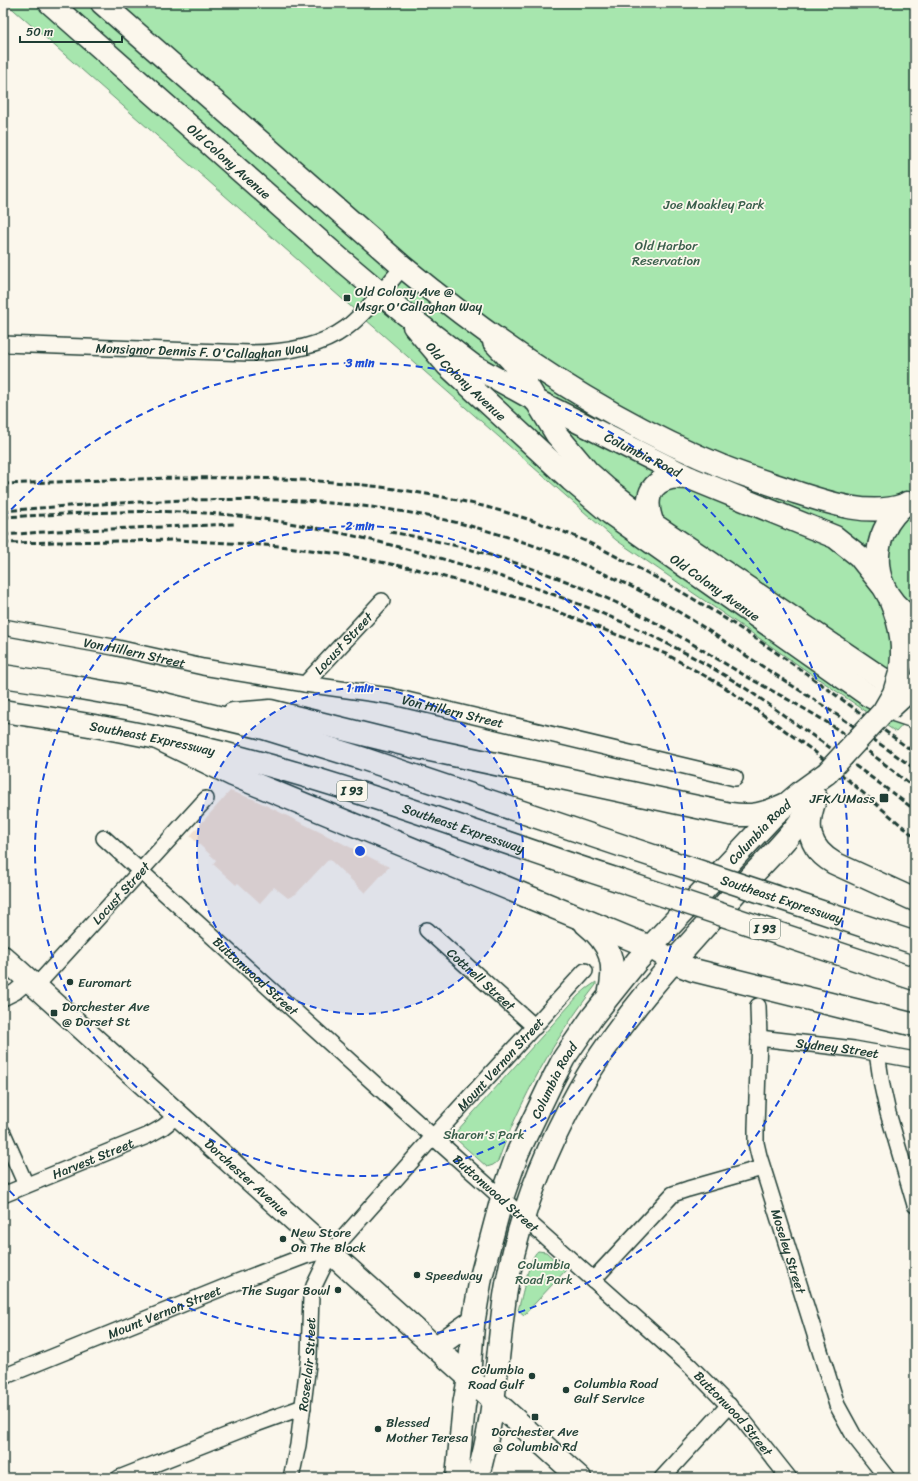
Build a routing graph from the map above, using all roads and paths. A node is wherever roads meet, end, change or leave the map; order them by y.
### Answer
1 (50, 3) edge
2 (102, 3) edge
3 (403, 267) junction
4 (380, 292) junction
5 (404, 313) junction
6 (476, 324) junction
7 (3, 344) edge
8 (535, 400) junction
9 (690, 478) junction
10 (912, 500) edge
11 (653, 524) junction
12 (885, 590) junction
13 (382, 601) dead end
14 (915, 620) edge
15 (3, 626) edge
16 (3, 676) edge
17 (907, 679) edge
18 (305, 684) junction
19 (915, 700) edge
20 (3, 711) edge
21 (216, 716) junction
22 (915, 717) edge
23 (157, 738) junction
24 (826, 774) junction
25 (736, 778) dead end
26 (206, 798) dead end
27 (814, 800) junction
28 (784, 805) junction
29 (104, 838) dead end
30 (140, 871) junction
31 (915, 900) edge
32 (573, 916) junction
33 (427, 930) dead end
34 (915, 943) edge
35 (650, 947) junction
36 (3, 957) edge
37 (674, 961) junction
38 (585, 971) dead end
39 (915, 979) edge
40 (32, 983) junction
41 (609, 994) junction
42 (3, 998) edge
43 (758, 1006) dead end
44 (915, 1025) edge
45 (535, 1026) junction
46 (759, 1038) junction
47 (877, 1053) junction
48 (915, 1060) edge
49 (178, 1115) junction
50 (3, 1133) edge
51 (434, 1137) junction
52 (762, 1168) junction
53 (26, 1185) junction
54 (3, 1195) edge
55 (502, 1198) junction
56 (915, 1205) edge
57 (523, 1217) junction
58 (330, 1253) junction
59 (593, 1280) junction
60 (473, 1321) junction
61 (436, 1347) junction
62 (3, 1377) edge
63 (469, 1378) junction
64 (493, 1399) junction
65 (729, 1404) junction
66 (303, 1408) junction
67 (119, 1478) edge
68 (291, 1478) edge
69 (457, 1478) edge
70 (477, 1478) edge
71 (580, 1478) edge
72 (662, 1478) edge
73 (789, 1478) edge
74 (887, 1478) edge

1 - 4 main road, Old Colony Avenue
2 - 3 main road, Old Colony Avenue
3 - 4 street, Monsignor Dennis F. O'Callaghan Way
3 - 6 main road, Old Colony Avenue
4 - 5 main road, Old Colony Avenue
4 - 7 street, Monsignor Dennis F. O'Callaghan Way
5 - 8 main road, Columbia Road
5 - 22 main road, Old Colony Avenue
6 - 8 main road, Old Colony Avenue
6 - 10 main road, Columbia Road
8 - 9 main road, Columbia Road
8 - 11 main road, Old Colony Avenue
9 - 11 main road
9 - 12 main road, Columbia Road
10 - 12 main road
11 - 19 main road, Old Colony Avenue
12 - 14 main road
12 - 17 main road, Columbia Road
13 - 18 street, Locust Street
15 - 18 street, Von Hillern Street
16 - 21 main road, Southeast Expressway
17 - 24 main road, Columbia Road, bridge
18 - 25 street, Von Hillern Street
20 - 23 main road, Southeast Expressway / I 93
21 - 28 main road
21 - 34 main road, Southeast Expressway, bridge
23 - 32 main road
23 - 39 main road, Southeast Expressway / I 93, bridge
24 - 27 main road, Columbia Road
24 - 28 main road, Columbia Road
26 - 30 street, Locust Street
27 - 31 main road
27 - 37 main road, Columbia Road
28 - 35 main road, Columbia Road
29 - 30 street, Buttonwood Street
30 - 40 street, Locust Street
30 - 51 street, Buttonwood Street
32 - 35 main road
32 - 41 main road
33 - 45 street, Cottrell Street
35 - 37 main road
35 - 41 main road, Columbia Road
36 - 40 main road, Dorchester Avenue
37 - 44 main road
37 - 57 main road, Columbia Road
38 - 45 street, Mount Vernon Street
40 - 42 street, Locust Street
40 - 49 main road, Dorchester Avenue
41 - 55 main road, Columbia Road
43 - 46 street, Moseley Street
45 - 51 street, Mount Vernon Street
46 - 47 street, Sydney Street
46 - 52 street, Moseley Street
47 - 48 street, Sydney Street
47 - 56 street
49 - 53 street, Harvest Street
49 - 58 main road, Dorchester Avenue
50 - 53 street
51 - 55 street, Buttonwood Street
51 - 58 street, Mount Vernon Street
52 - 59 street
52 - 74 street, Moseley Street
53 - 54 street, Harvest Street
55 - 57 street, Buttonwood Street
55 - 60 main road, Columbia Road
57 - 59 street, Buttonwood Street
57 - 64 main road, Columbia Road
58 - 61 main road, Dorchester Avenue
58 - 62 street, Mount Vernon Street
58 - 66 street, Roseclair Street
59 - 65 street, Buttonwood Street
60 - 61 main road
60 - 63 main road, Columbia Road
61 - 63 main road, Dorchester Avenue
63 - 64 main road, Dorchester Avenue
63 - 69 main road, Columbia Road
64 - 70 main road, Columbia Road
64 - 71 main road, Dorchester Avenue
65 - 72 street
65 - 73 street, Buttonwood Street
66 - 67 street
66 - 68 street, Roseclair Street

